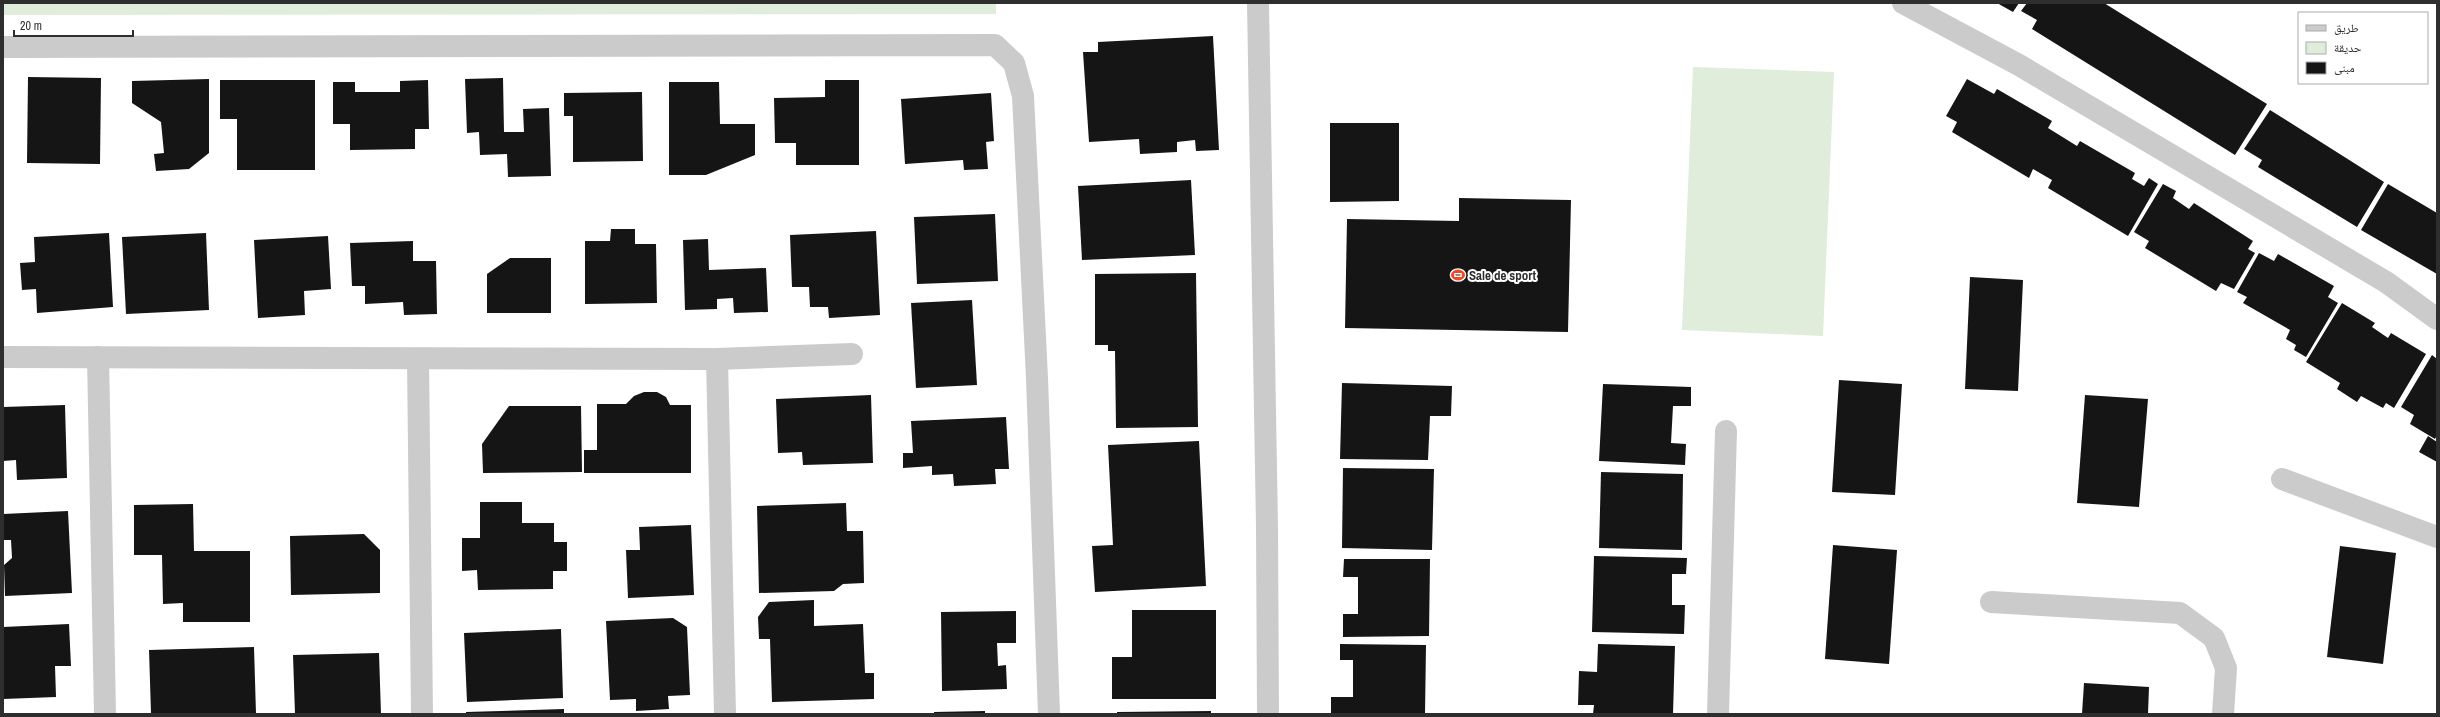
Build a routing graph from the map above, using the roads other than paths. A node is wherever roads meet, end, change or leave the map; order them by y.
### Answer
1 (1258, 3) edge
2 (1903, 3) edge
3 (3, 47) edge
4 (2437, 319) edge
5 (852, 354) dead end
6 (3, 357) edge
7 (98, 357) junction
8 (418, 359) junction
9 (717, 359) junction
10 (1726, 431) dead end
11 (2282, 479) dead end
12 (2437, 536) edge
13 (1991, 602) dead end
14 (105, 714) edge
15 (422, 714) edge
16 (725, 714) edge
17 (1050, 714) edge
18 (1268, 714) edge
19 (1718, 714) edge
20 (2223, 714) edge

1 - 18 street
2 - 4 street
3 - 17 street
5 - 9 street
6 - 7 street
7 - 8 street
7 - 14 street
8 - 9 street
8 - 15 street
9 - 16 street
10 - 19 street
11 - 12 street
13 - 20 street

